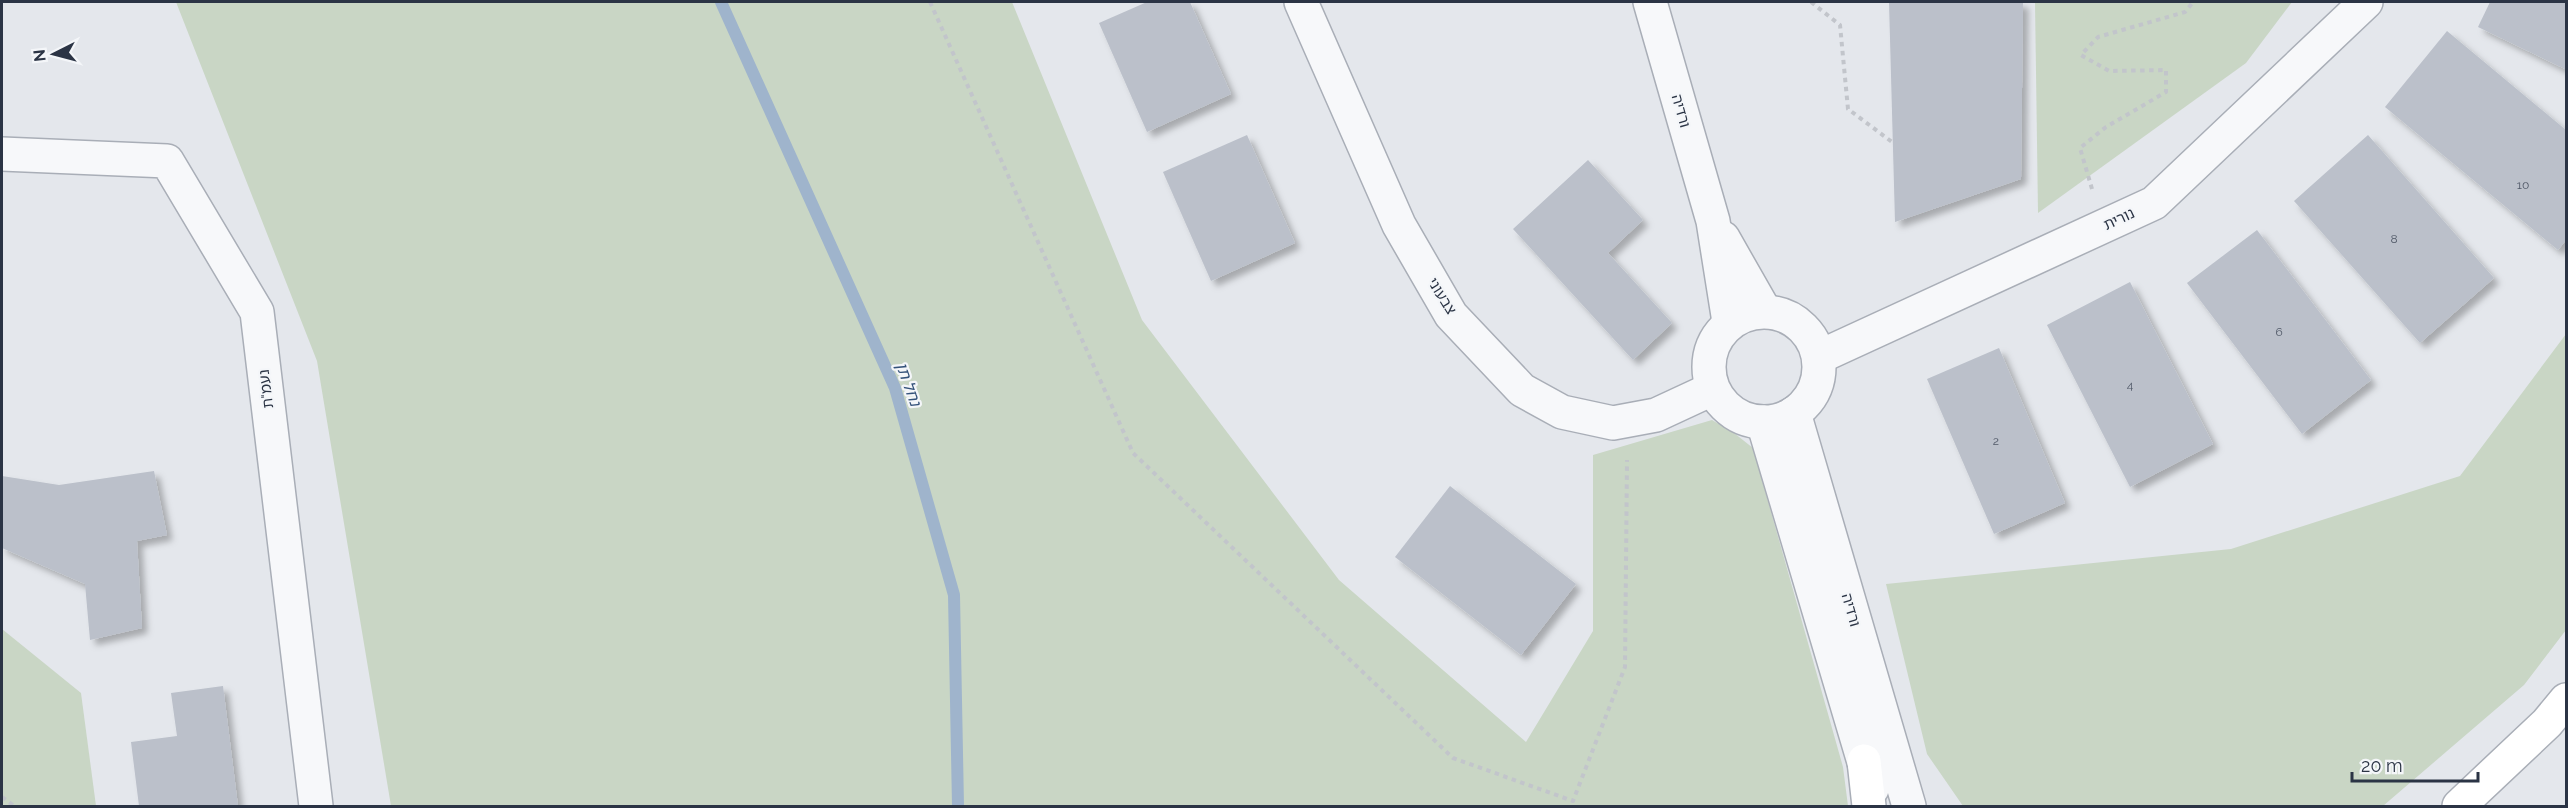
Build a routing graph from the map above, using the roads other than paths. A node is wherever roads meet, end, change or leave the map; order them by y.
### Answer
1 (1301, 2) edge
2 (1650, 2) edge
3 (2366, 2) edge
4 (2, 154) edge
5 (1713, 221) junction
6 (1764, 310) junction
7 (1729, 322) junction
8 (1819, 357) junction
9 (1712, 389) junction
10 (1778, 418) junction
11 (2566, 700) edge
12 (1864, 761) junction
13 (316, 807) edge
14 (1869, 807) edge
15 (1877, 807) edge
16 (1909, 807) edge
17 (2459, 807) edge

1 - 9 street, צבעוני
2 - 5 street, ורדיה
3 - 8 street, נורית
4 - 13 street, נעמ"ת
5 - 6 street, ורדיה
5 - 7 street, ורדיה
6 - 7 street
6 - 8 street
7 - 9 street
8 - 10 street
9 - 10 street
10 - 12 street, ורדיה
10 - 16 street, ורדיה
11 - 17 street
12 - 14 street
12 - 15 street, ורדיה

